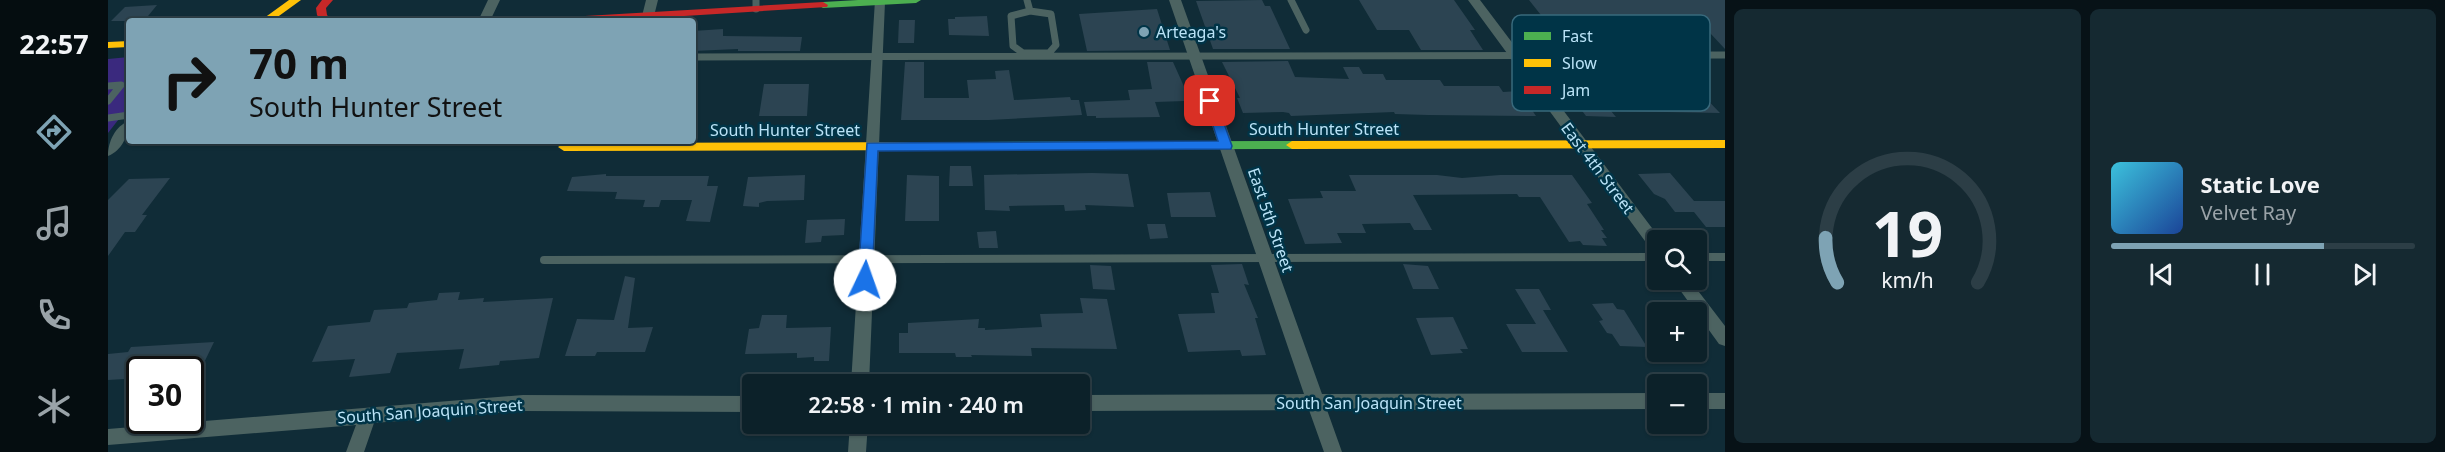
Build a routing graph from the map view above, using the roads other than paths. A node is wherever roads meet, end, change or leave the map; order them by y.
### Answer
1 (296, 0) edge
2 (328, 0) edge
3 (494, 0) edge
4 (652, 0) edge
5 (916, 0) edge
6 (1028, 0) edge
7 (1175, 0) edge
8 (1291, 0) edge
9 (1474, 0) edge
10 (836, 2) edge
11 (879, 2) junction
12 (756, 4) edge
13 (1030, 11) junction
14 (648, 16) junction
15 (269, 18) edge
16 (324, 18) edge
17 (485, 18) edge
18 (609, 18) edge
19 (1306, 30) dead end
20 (126, 44) edge
21 (108, 45) edge
22 (1512, 52) edge
23 (1710, 55) edge
24 (1725, 55) edge
25 (876, 56) junction
26 (1195, 56) junction
27 (1512, 56) edge
28 (696, 57) edge
29 (108, 86) edge
30 (108, 100) edge
31 (1556, 111) edge
32 (126, 115) edge
33 (108, 118) edge
34 (126, 129) edge
35 (1725, 144) edge
36 (1581, 145) junction
37 (872, 146) junction
38 (1226, 146) junction
39 (564, 147) dead end
40 (108, 151) edge
41 (1647, 233) edge
42 (1265, 257) junction
43 (1647, 257) edge
44 (1707, 257) edge
45 (1725, 257) edge
46 (866, 259) junction
47 (544, 260) dead end
48 (1688, 290) edge
49 (1725, 339) edge
50 (860, 374) edge
51 (1647, 401) edge
52 (1707, 401) edge
53 (1725, 401) edge
54 (1090, 403) edge
55 (1316, 403) junction
56 (742, 404) edge
57 (368, 414) junction
58 (858, 434) edge
59 (108, 437) edge
60 (355, 452) edge
61 (857, 452) edge
62 (1333, 452) edge

1 - 15 street
2 - 16 street
3 - 17 street
4 - 14 street
5 - 11 street
6 - 13 lane
7 - 26 street, East 5th Street
8 - 19 lane
9 - 22 street, East 4th Street
10 - 11 street
10 - 12 street
11 - 25 street
12 - 14 street
13 - 13 lane
14 - 18 street
20 - 21 street
23 - 24 lane
25 - 26 lane
25 - 28 lane
25 - 37 street
26 - 27 lane
26 - 38 street, East 5th Street
29 - 30 lane
31 - 36 street, East 4th Street
32 - 33 lane
34 - 40 street
35 - 36 street, South Hunter Street
36 - 38 street, South Hunter Street
36 - 41 street, East 4th Street
37 - 38 street, South Hunter Street
37 - 39 street, South Hunter Street
37 - 46 street
38 - 42 street, East 5th Street
42 - 43 lane
42 - 46 lane
42 - 55 street, East 5th Street
44 - 45 lane
46 - 47 lane
46 - 50 street
48 - 49 street
51 - 55 street, South San Joaquin Street
52 - 53 street
54 - 55 street, South San Joaquin Street
55 - 62 street, East 5th Street
56 - 57 street, South San Joaquin Street
57 - 59 street, South San Joaquin Street
57 - 60 street
58 - 61 street

